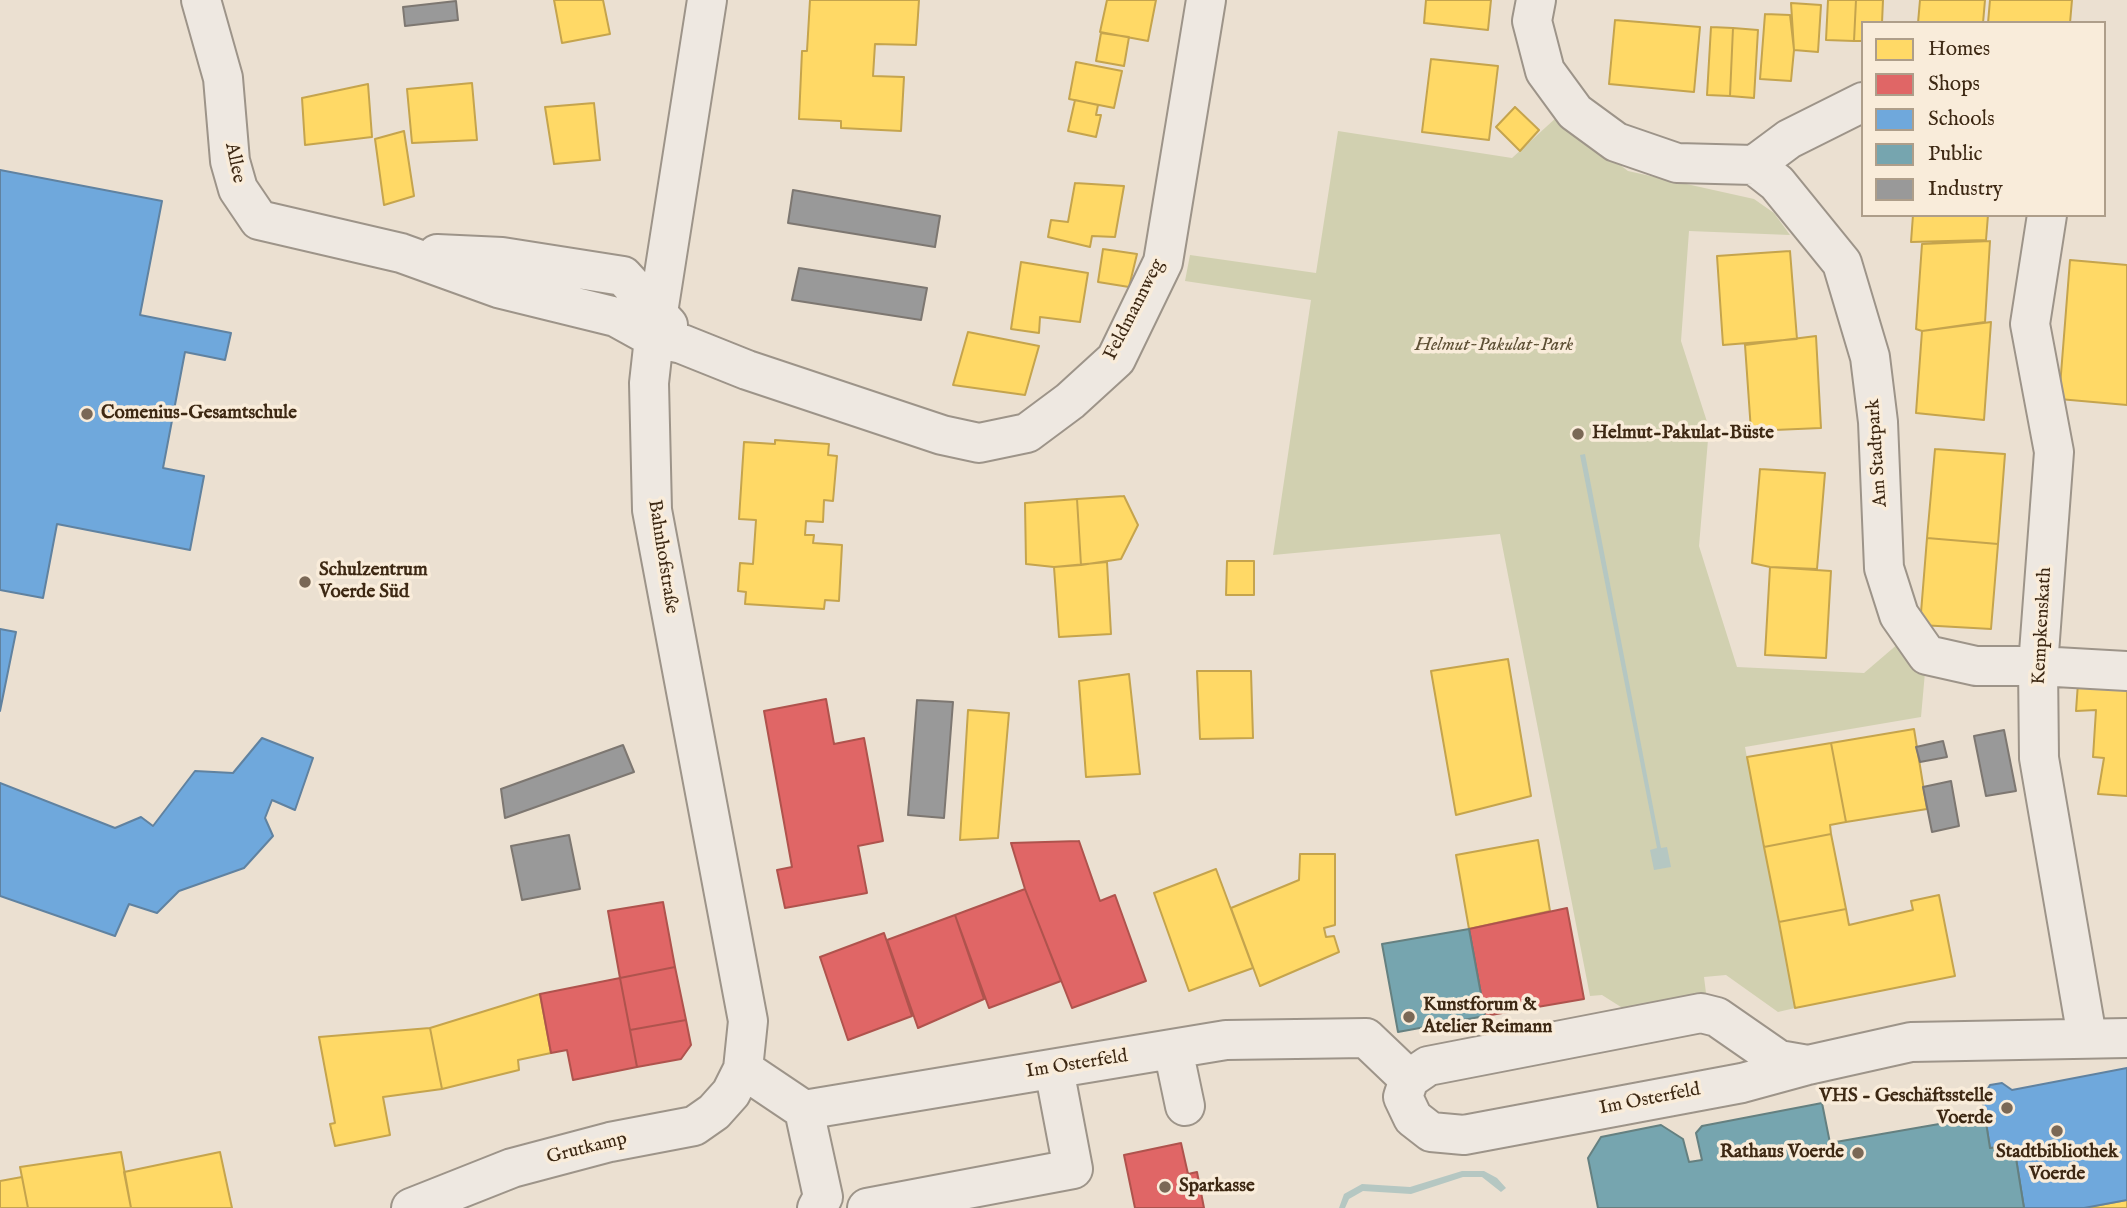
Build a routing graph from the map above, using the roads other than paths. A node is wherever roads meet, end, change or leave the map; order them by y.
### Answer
1 (201, 0) edge
2 (707, 0) edge
3 (1206, 0) edge
4 (1536, 0) edge
5 (1861, 103) edge
6 (1754, 166) junction
7 (2048, 217) edge
8 (664, 331) junction
9 (2038, 666) junction
10 (2127, 671) edge
11 (2087, 1037) junction
12 (2127, 1038) edge
13 (1173, 1049) junction
14 (1808, 1065) junction
15 (743, 1069) junction
16 (1054, 1069) junction
17 (1409, 1079) junction
18 (1185, 1106) dead end
19 (804, 1110) junction
20 (411, 1208) edge
21 (817, 1208) edge
22 (867, 1208) edge

1 - 8 street, Allee
2 - 8 street, Bahnhofstraße
3 - 8 street, Feldmannweg
4 - 6 street
5 - 6 street
6 - 9 street, Am Stadtpark
7 - 9 street, Kempkenskath
8 - 15 street, Bahnhofstraße
9 - 10 street, Am Stadtpark
9 - 11 street, Kempkenskath
11 - 12 street, Im Osterfeld
11 - 14 street, Im Osterfeld
13 - 16 street, Im Osterfeld
13 - 17 street, Im Osterfeld
13 - 18 street
14 - 17 street, Im Osterfeld
14 - 17 street, Im Osterfeld
15 - 19 street
15 - 20 street, Grutkamp
16 - 19 street, Im Osterfeld
16 - 22 street
19 - 21 street

